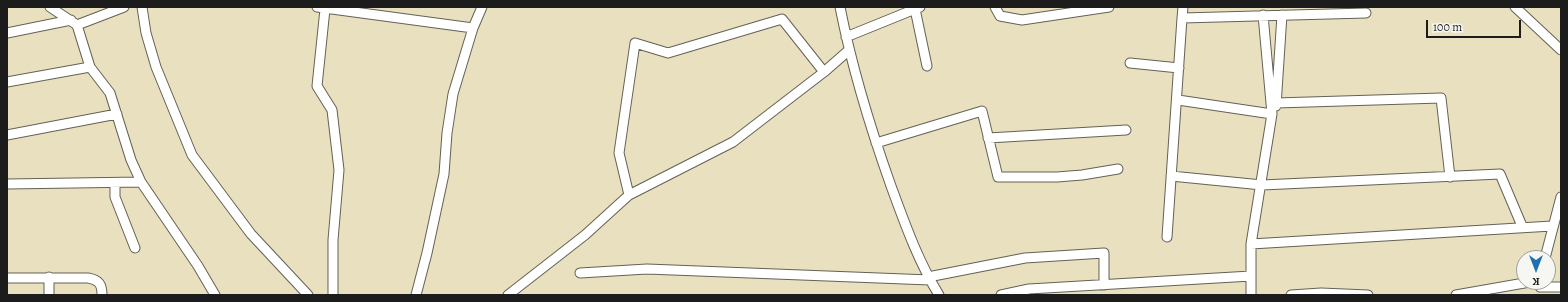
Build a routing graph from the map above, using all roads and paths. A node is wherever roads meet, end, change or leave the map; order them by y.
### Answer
1 (50, 7) edge
2 (124, 7) edge
3 (142, 7) edge
4 (482, 7) edge
5 (840, 7) edge
6 (995, 7) edge
7 (1109, 7) edge
8 (1183, 7) edge
9 (1515, 7) edge
10 (321, 8) edge
11 (917, 8) edge
12 (1366, 13) dead end
13 (1263, 15) junction
14 (1282, 15) junction
15 (1182, 18) junction
16 (74, 23) junction
17 (473, 28) junction
18 (7, 34) edge
19 (846, 37) junction
20 (1561, 50) edge
21 (848, 51) junction
22 (1130, 63) dead end
23 (927, 66) dead end
24 (90, 67) junction
25 (1179, 68) junction
26 (824, 72) junction
27 (7, 82) edge
28 (1178, 100) junction
29 (1276, 103) junction
30 (117, 114) junction
31 (1272, 114) junction
32 (1126, 130) dead end
33 (7, 135) edge
34 (988, 138) junction
35 (876, 143) junction
36 (1273, 145) dead end
37 (1118, 169) dead end
38 (1171, 176) junction
39 (1450, 177) junction
40 (141, 182) junction
41 (7, 184) edge
42 (115, 184) junction
43 (1262, 185) junction
44 (629, 196) junction
45 (1561, 197) edge
46 (1522, 226) junction
47 (1552, 226) junction
48 (1167, 237) dead end
49 (1251, 244) junction
50 (135, 248) dead end
51 (1547, 250) edge
52 (580, 273) dead end
53 (1250, 276) junction
54 (49, 277) junction
55 (7, 278) edge
56 (929, 278) junction
57 (1516, 284) edge
58 (1104, 285) junction
59 (49, 295) edge
60 (102, 295) edge
61 (215, 295) edge
62 (308, 295) edge
63 (333, 295) edge
64 (416, 295) edge
65 (508, 295) edge
66 (939, 295) edge
67 (1001, 295) edge
68 (1251, 295) edge
69 (1291, 295) edge
70 (1368, 295) edge
71 (1456, 295) edge

1 - 16 street
2 - 16 street
3 - 62 street
4 - 17 street
5 - 19 street
6 - 7 street
8 - 15 street
9 - 20 street
10 - 17 street
10 - 63 street
11 - 19 street
11 - 23 street
12 - 14 street
13 - 14 street
13 - 15 street
13 - 31 street
14 - 29 street
15 - 25 street
16 - 18 street
16 - 24 street
17 - 64 street
19 - 21 street
21 - 26 street
21 - 35 street
22 - 25 street
24 - 27 street
24 - 30 street
25 - 28 street
26 - 44 street
26 - 44 street
28 - 31 street
28 - 38 street
29 - 36 street
29 - 39 street
30 - 33 street
30 - 40 street
31 - 43 street
32 - 34 street
34 - 35 street
34 - 37 street
35 - 56 street
38 - 43 street
38 - 48 street
39 - 43 street
39 - 46 street
40 - 42 street
40 - 61 street
41 - 42 street
42 - 50 street
43 - 49 street
44 - 65 street
45 - 47 street
46 - 47 street
46 - 49 street
47 - 51 street
49 - 53 street
52 - 56 street
53 - 58 street
53 - 68 street
54 - 55 street
54 - 59 street
54 - 60 street
56 - 58 street
56 - 66 street
57 - 71 street
58 - 67 street
69 - 70 street

